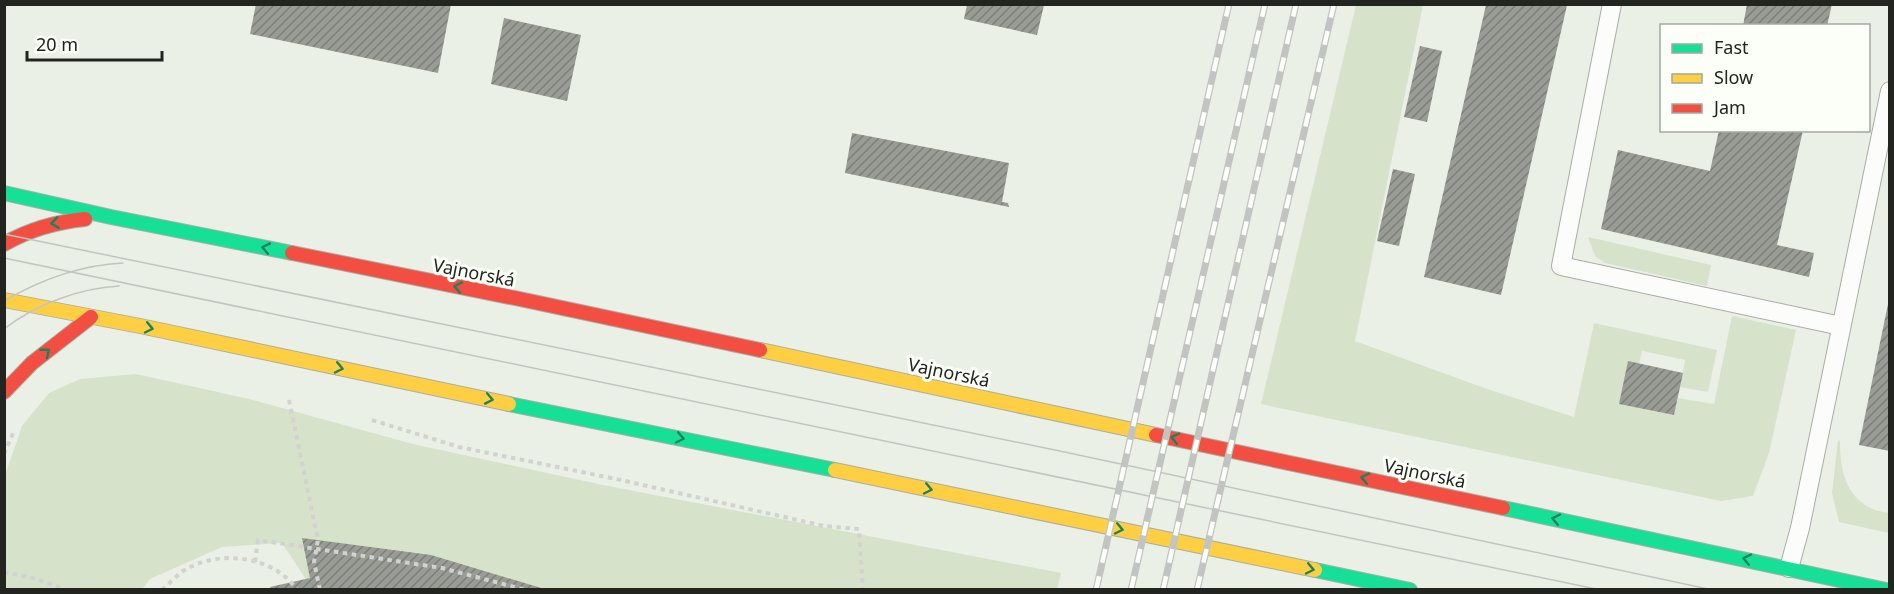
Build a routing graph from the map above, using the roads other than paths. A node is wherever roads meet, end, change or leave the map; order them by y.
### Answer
1 (1611, 4) edge
2 (1890, 91) edge
3 (4, 193) edge
4 (111, 217) junction
5 (4, 244) edge
6 (4, 300) edge
7 (91, 317) junction
8 (1841, 326) junction
9 (4, 392) edge
10 (1789, 568) junction
11 (1404, 589) edge
12 (1886, 590) edge

1 - 8 lane
2 - 8 lane
3 - 4 main road, Vajnorská
4 -> 5 main road
10 -> 4 main road, Vajnorská
6 - 7 main road
9 -> 7 main road
7 -> 11 main road
8 - 10 lane
10 - 12 main road, Vajnorská

